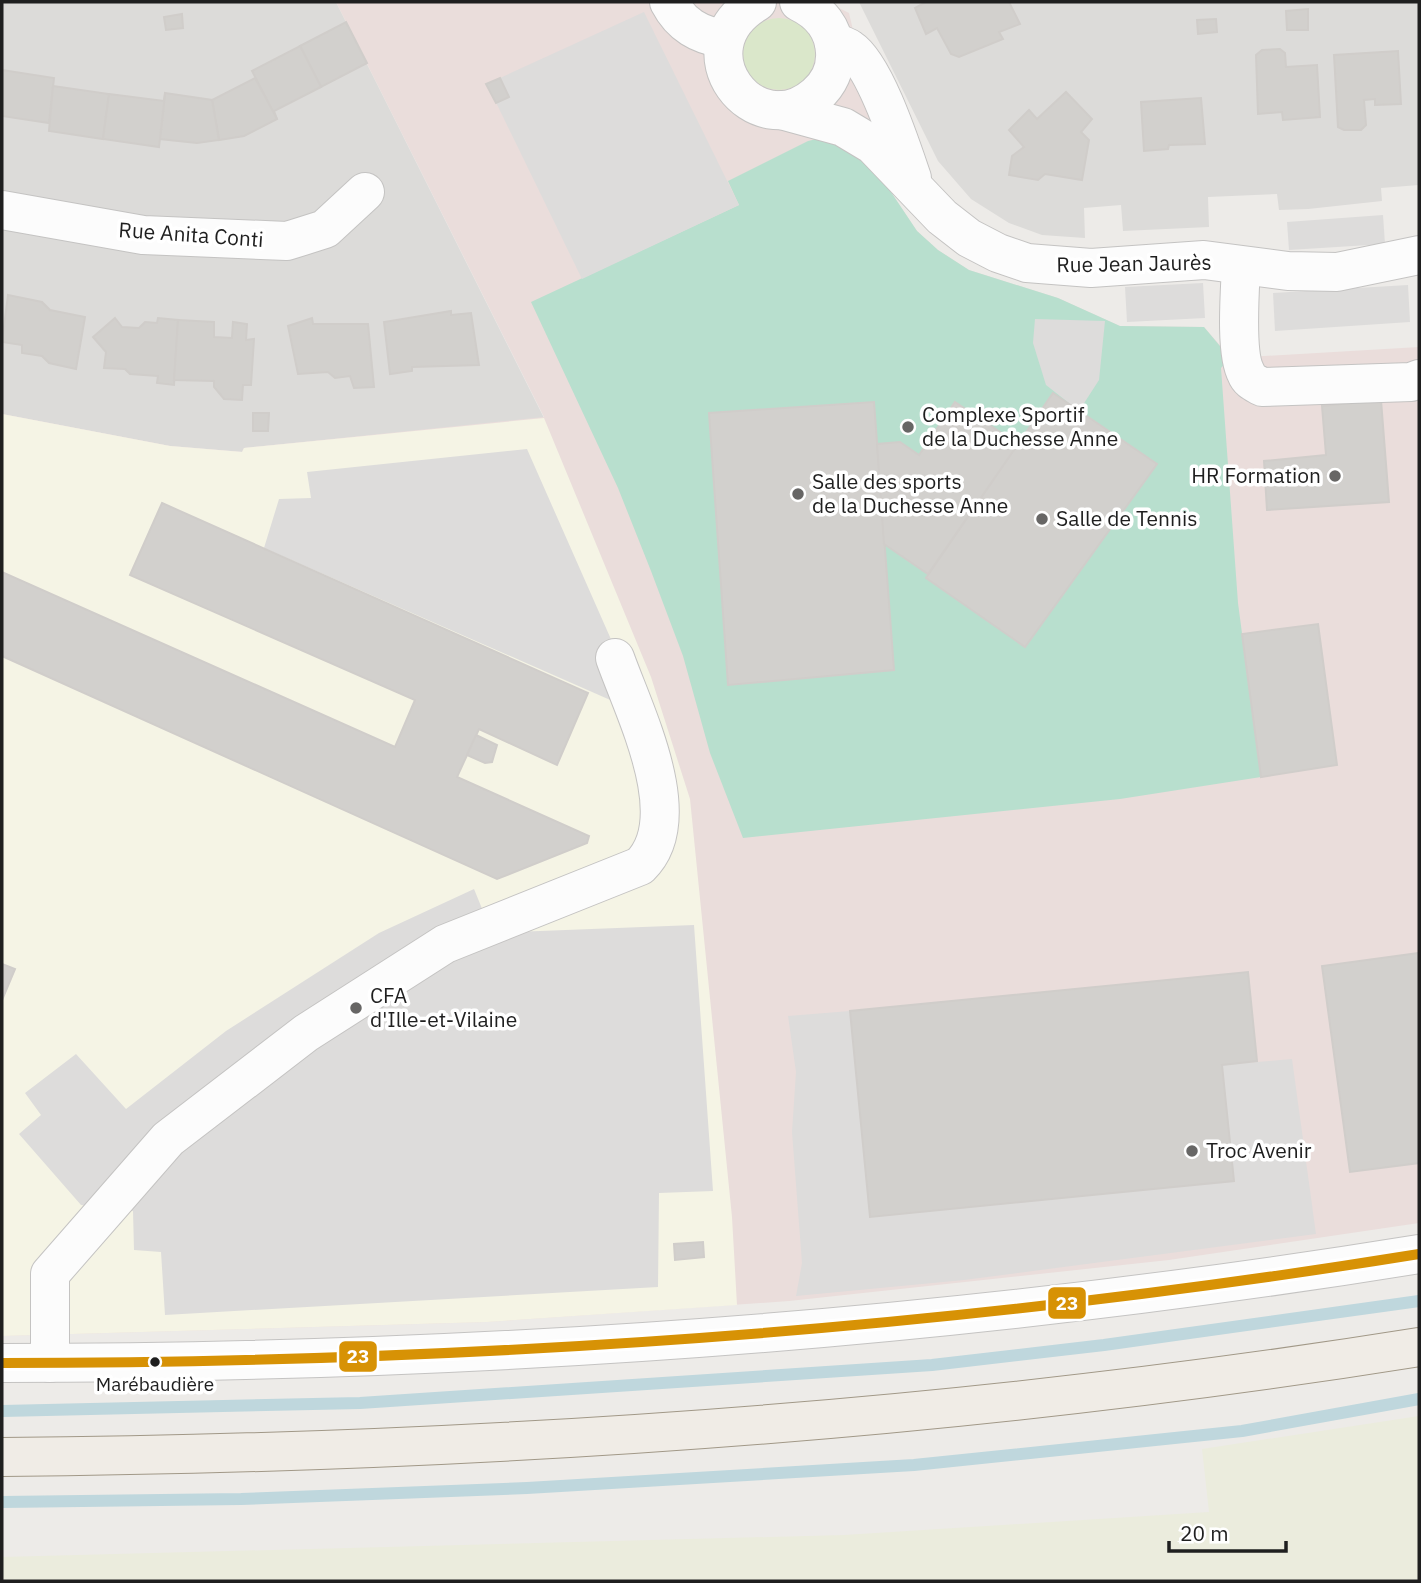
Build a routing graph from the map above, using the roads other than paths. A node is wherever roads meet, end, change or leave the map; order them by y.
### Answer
1 (669, 2) edge
2 (757, 2) edge
3 (799, 2) edge
4 (834, 25) edge
5 (724, 39) junction
6 (781, 110) junction
7 (915, 187) junction
8 (365, 192) dead end
9 (2, 210) edge
10 (1419, 255) edge
11 (1241, 266) junction
12 (1419, 379) edge
13 (615, 658) dead end
14 (1419, 1254) edge
15 (1419, 1347) edge
16 (2, 1363) edge
17 (50, 1363) junction
18 (2, 1457) edge

1 - 5 street
2 - 5 street
3 - 4 street, Rue Jean Jaurès
4 - 6 street
4 - 7 street, Rue Jean Jaurès
5 - 6 street, Rue Jean Jaurès
6 - 7 street, Rue Jean Jaurès
7 - 11 street, Rue Jean Jaurès
8 - 9 street, Rue Anita Conti
10 - 11 street, Rue Jean Jaurès
11 - 12 street
13 - 17 street
14 - 17 street
15 - 18 main road
16 - 17 street

